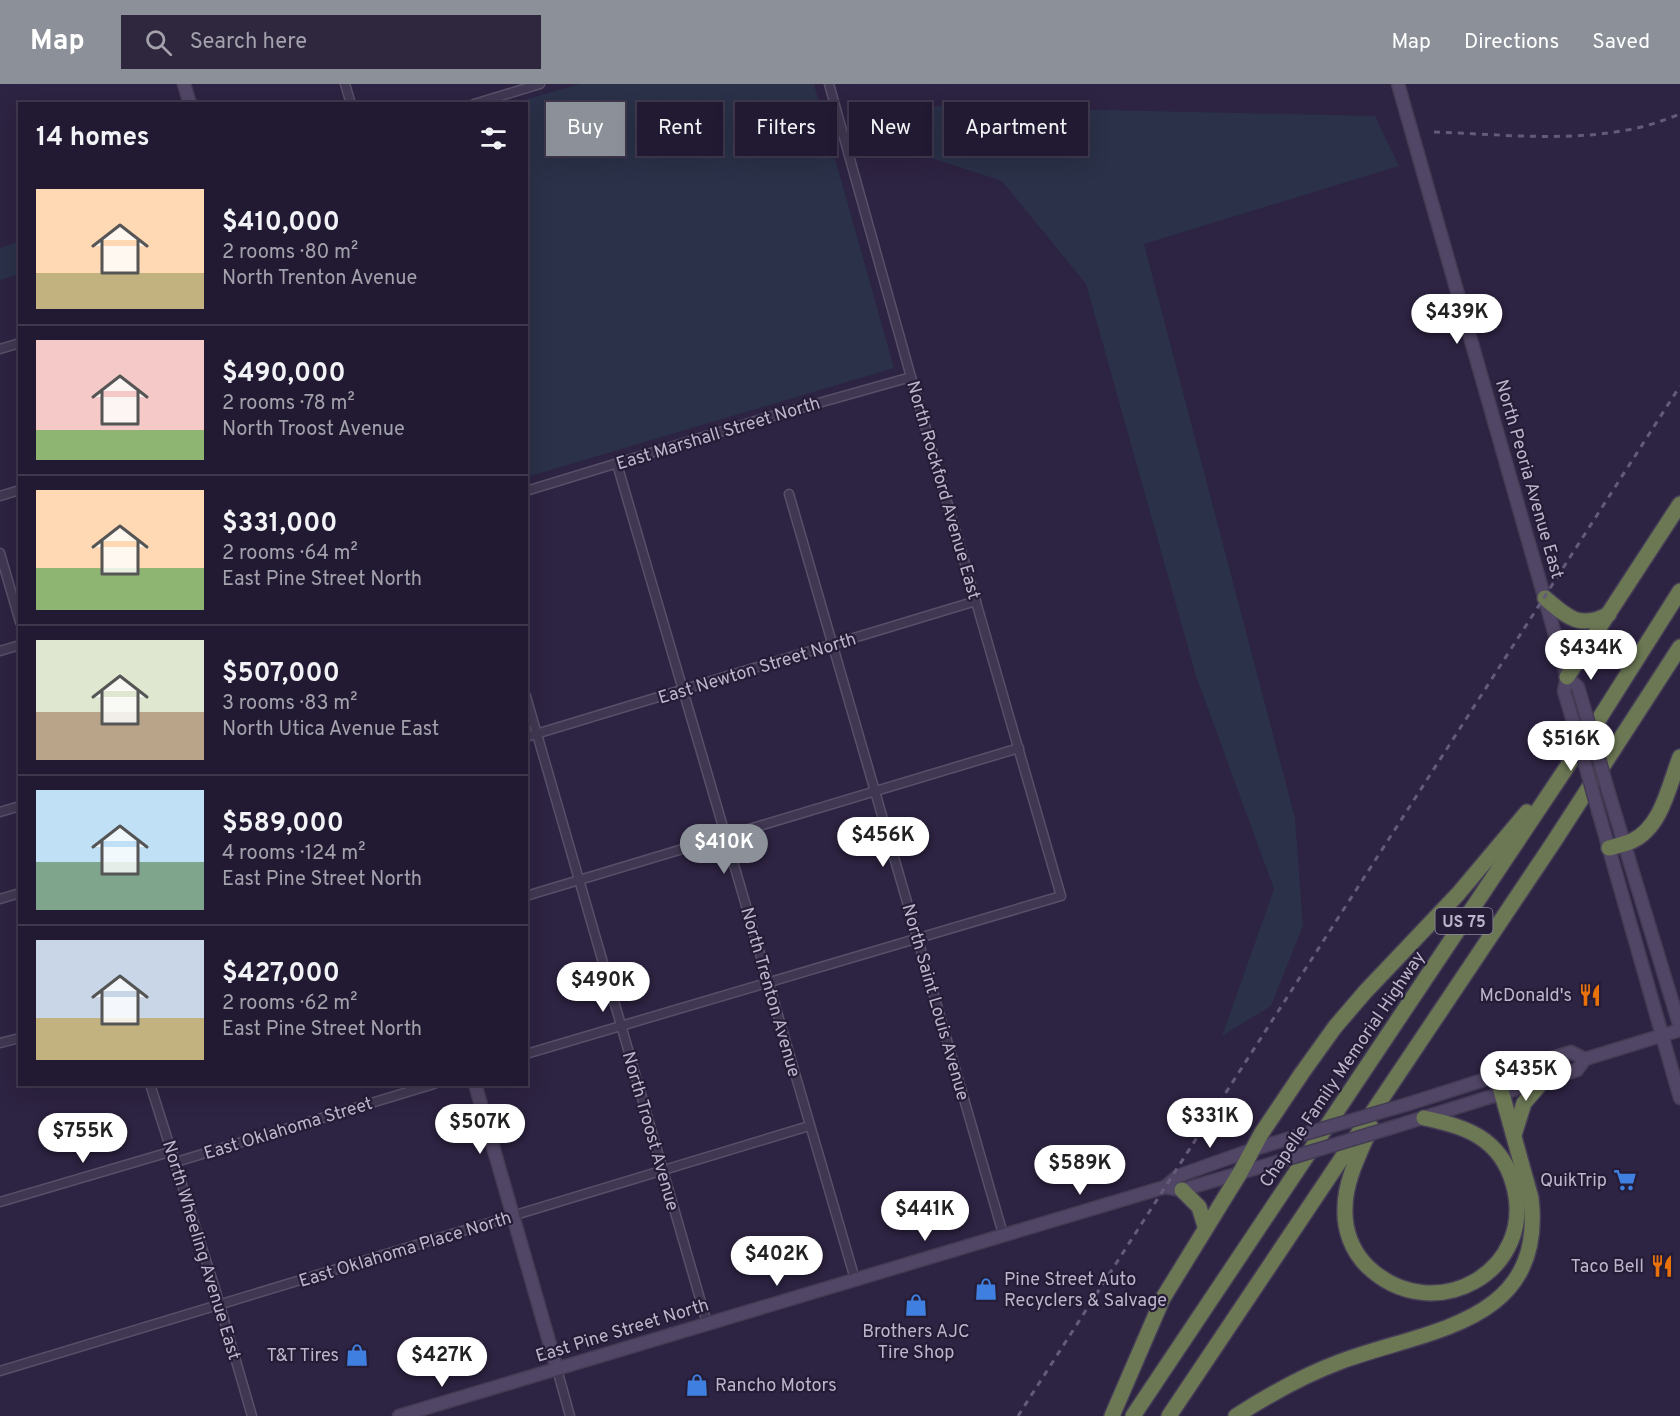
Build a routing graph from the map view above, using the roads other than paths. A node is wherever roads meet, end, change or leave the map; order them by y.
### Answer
1 (184, 84) edge
2 (345, 84) edge
3 (540, 84) edge
4 (829, 84) edge
5 (1398, 84) edge
6 (507, 89) edge
7 (189, 102) edge
8 (350, 102) edge
9 (478, 102) edge
10 (18, 344) edge
11 (0, 349) edge
12 (911, 376) junction
13 (617, 464) junction
14 (528, 490) edge
15 (18, 491) edge
16 (789, 494) dead end
17 (0, 496) edge
18 (1680, 504) edge
19 (0, 553) edge
20 (1680, 591) edge
21 (1545, 598) junction
22 (976, 602) junction
23 (1609, 614) junction
24 (18, 615) edge
25 (832, 645) junction
26 (18, 646) edge
27 (1680, 647) edge
28 (0, 651) edge
29 (1568, 677) junction
30 (684, 690) junction
31 (528, 702) edge
32 (538, 733) junction
33 (528, 736) edge
34 (1019, 748) junction
35 (1574, 757) junction
36 (1680, 757) edge
37 (874, 791) junction
38 (18, 807) edge
39 (0, 812) edge
40 (726, 836) junction
41 (1624, 844) junction
42 (1609, 848) junction
43 (578, 880) junction
44 (18, 894) edge
45 (528, 895) edge
46 (0, 899) edge
47 (918, 939) junction
48 (767, 982) junction
49 (620, 1026) junction
50 (1680, 1029) edge
51 (1662, 1036) junction
52 (18, 1038) edge
53 (0, 1043) edge
54 (528, 1053) edge
55 (1585, 1059) junction
56 (1497, 1076) junction
57 (1542, 1082) junction
58 (151, 1086) edge
59 (427, 1086) edge
60 (476, 1086) edge
61 (1385, 1094) junction
62 (1502, 1094) junction
63 (1680, 1098) edge
64 (1424, 1118) junction
65 (809, 1126) junction
66 (1514, 1135) junction
67 (1251, 1150) junction
68 (172, 1151) junction
69 (176, 1162) junction
70 (664, 1169) junction
71 (1240, 1173) junction
72 (1166, 1187) junction
73 (1182, 1190) junction
74 (0, 1203) edge
75 (514, 1217) junction
76 (1205, 1226) junction
77 (1003, 1234) junction
78 (855, 1279) junction
79 (219, 1304) junction
80 (707, 1323) junction
81 (557, 1369) junction
82 (0, 1371) edge
83 (252, 1416) edge
84 (399, 1416) edge
85 (570, 1416) edge
86 (1112, 1416) edge
87 (1133, 1416) edge
88 (1169, 1416) edge
89 (1236, 1416) edge

1 - 7 main road
2 - 8 street
3 - 6 street
4 - 12 street, North Rockford Avenue East
5 - 21 main road, North Peoria Avenue East
6 - 9 street
10 - 11 street
12 - 13 street, East Marshall Street North
12 - 22 street, North Rockford Avenue East
13 - 14 street, East Marshall Street North
13 - 30 street, North Trenton Avenue
15 - 17 street
16 - 25 street, North Saint Louis Avenue
18 - 23 highway
19 - 24 street
20 - 35 highway, Chapelle Family Memorial Highway / US 75
21 - 23 highway
21 - 29 main road, North Peoria Avenue East
22 - 25 street, East Newton Street North
22 - 34 street, North Rockford Avenue East
23 - 29 highway
25 - 30 street, East Newton Street North
25 - 37 street, North Saint Louis Avenue
26 - 28 street
27 - 61 highway, US 75
29 - 41 main road, North Peoria Avenue East, bridge
29 - 42 main road, North Peoria Avenue East, bridge
30 - 32 street, East Newton Street North
30 - 40 street, North Trenton Avenue
31 - 32 street, North Troost Avenue
32 - 33 street, East Newton Street North
32 - 43 street, North Troost Avenue
34 - 37 street
34 - 47 street, North Rockford Avenue East
35 - 67 highway
35 - 87 highway, Chapelle Family Memorial Highway / US 75
36 - 41 highway
37 - 40 street
37 - 47 street, North Saint Louis Avenue
38 - 39 street
40 - 43 street
40 - 48 street, North Trenton Avenue
41 - 42 highway
41 - 50 main road, North Peoria Avenue East
42 - 51 main road, North Peoria Avenue East
43 - 45 street
43 - 49 street, North Troost Avenue
44 - 46 street
47 - 48 street
47 - 77 street, North Saint Louis Avenue
48 - 49 street
48 - 65 street, North Trenton Avenue
49 - 54 street
49 - 70 street, North Troost Avenue
50 - 51 main road, East Pine Street North
51 - 55 main road, East Pine Street North
51 - 63 main road, North Peoria Avenue East
52 - 53 street
55 - 56 main road, East Pine Street North
55 - 57 main road, East Pine Street North
56 - 62 highway
56 - 67 main road, East Pine Street North, bridge
57 - 62 main road, East Pine Street North
57 - 66 highway
58 - 68 street, North Wheeling Avenue East
59 - 69 street, East Oklahoma Street
60 - 75 main road
61 - 64 highway
61 - 88 highway, US 75
62 - 64 main road, East Pine Street North
62 - 66 highway
64 - 71 main road, East Pine Street North, bridge
65 - 70 street, East Oklahoma Place North
65 - 78 street, North Trenton Avenue
66 - 89 highway
67 - 71 highway
67 - 72 main road, East Pine Street North
68 - 69 street, North Wheeling Avenue East
68 - 74 street
69 - 79 street, North Wheeling Avenue East
70 - 75 street, East Oklahoma Place North
70 - 80 street, North Troost Avenue
71 - 73 main road, East Pine Street North
71 - 76 highway
72 - 73 main road, East Pine Street North
72 - 77 main road, East Pine Street North
73 - 76 highway
75 - 79 street, East Oklahoma Place North
75 - 81 main road
76 - 86 highway
77 - 78 main road, East Pine Street North
78 - 80 main road, East Pine Street North
79 - 82 street, East Oklahoma Place North
79 - 83 street, North Wheeling Avenue East
80 - 81 main road, East Pine Street North
81 - 84 main road, East Pine Street North
81 - 85 street

